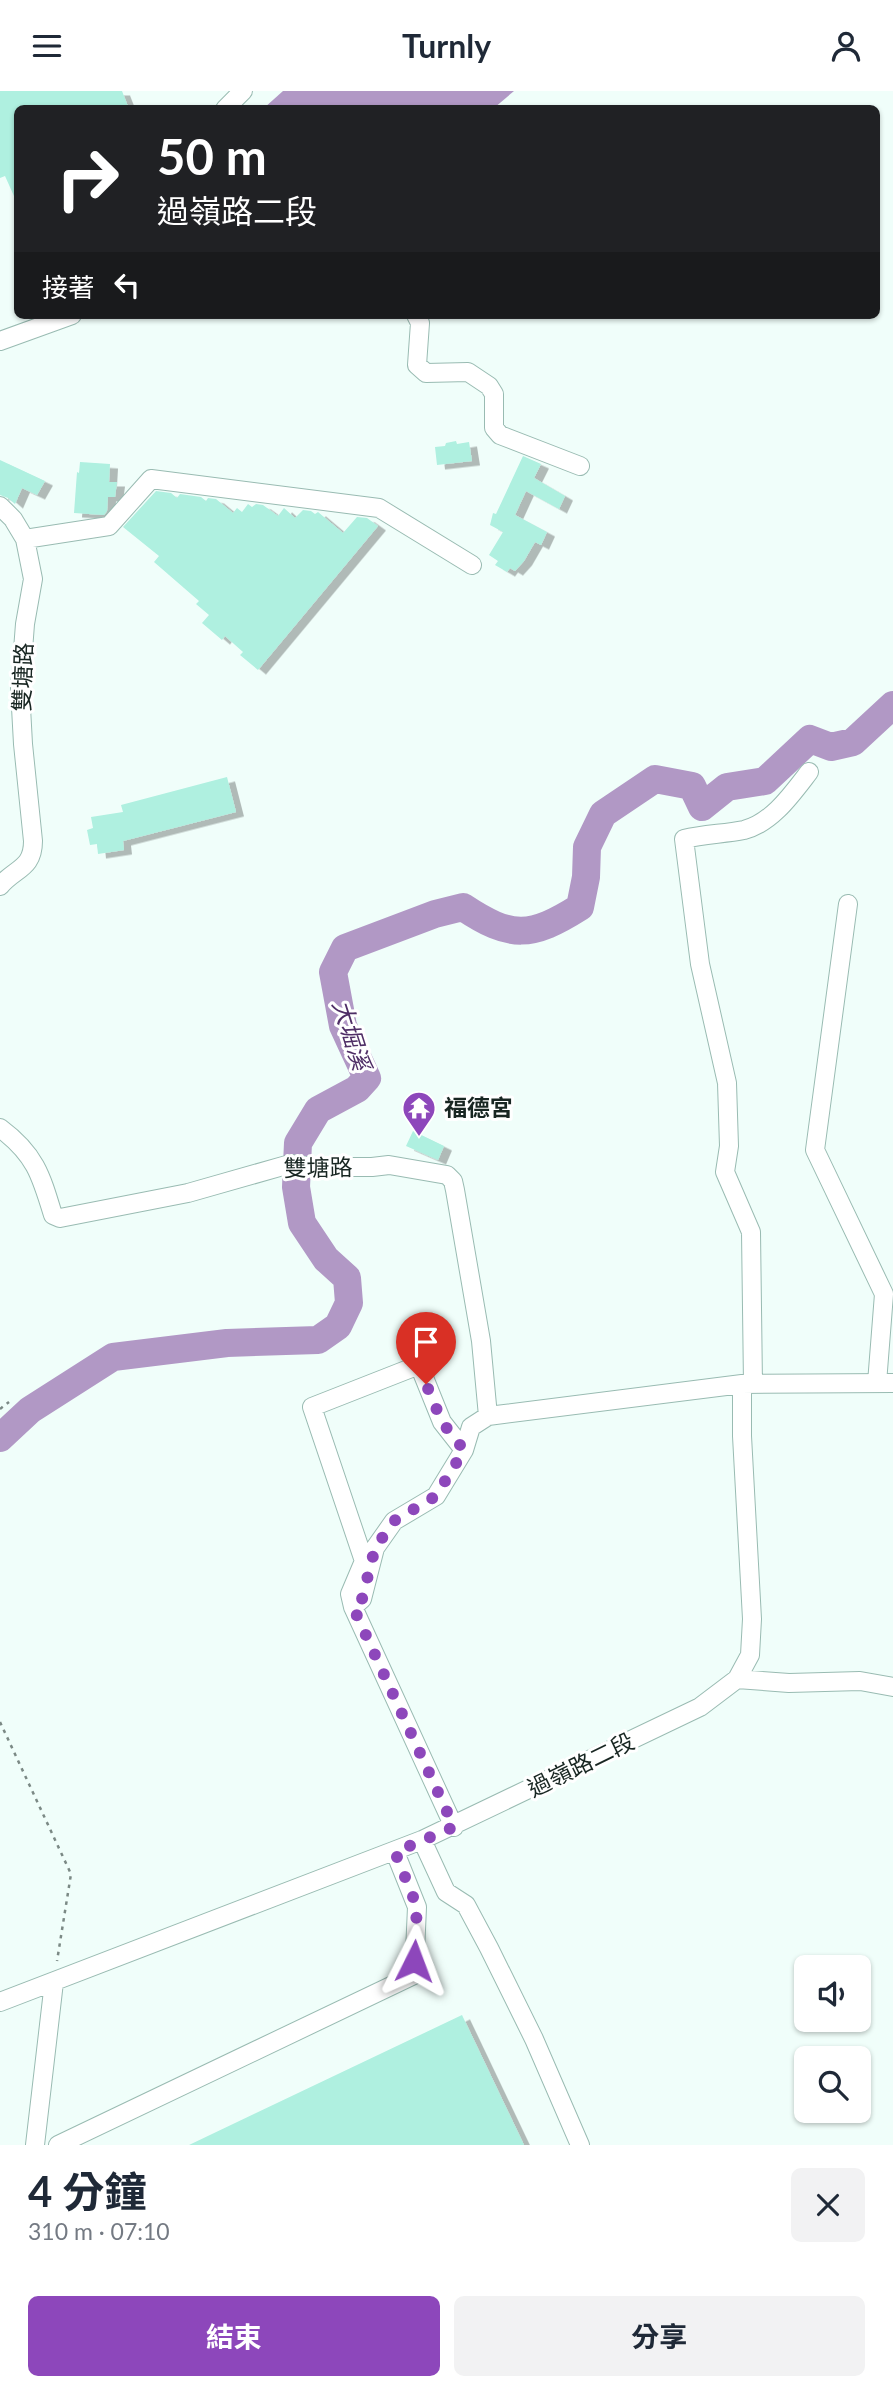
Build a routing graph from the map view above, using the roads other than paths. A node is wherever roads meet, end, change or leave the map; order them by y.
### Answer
1 (243, 91) edge
2 (229, 105) edge
3 (61, 319) edge
4 (418, 319) edge
5 (0, 341) edge
6 (580, 466) dead end
7 (0, 506) edge
8 (25, 539) junction
9 (472, 565) dead end
10 (809, 772) dead end
11 (0, 886) edge
12 (848, 904) dead end
13 (0, 1128) edge
14 (885, 1383) edge
15 (747, 1384) junction
16 (488, 1416) junction
17 (464, 1450) junction
18 (353, 1607) junction
19 (737, 1679) junction
20 (893, 1687) edge
21 (454, 1827) junction
22 (422, 1840) junction
23 (395, 1852) junction
24 (54, 1982) junction
25 (0, 2002) edge
26 (35, 2145) edge
27 (58, 2145) edge
28 (580, 2145) edge

1 - 2 street
3 - 5 street
4 - 6 street
7 - 8 street, 雙塘路
8 - 9 street
8 - 11 street, 雙塘路
10 - 15 street, 過嶺路二段
12 - 14 street
13 - 16 street, 雙塘路
14 - 15 street
15 - 16 street
15 - 19 street, 過嶺路二段
16 - 17 street
17 - 18 street
17 - 18 street
18 - 21 street
19 - 20 street
19 - 21 street, 過嶺路二段
21 - 22 street, 過嶺路二段
22 - 23 street, 過嶺路二段
22 - 28 street
23 - 24 street, 過嶺路二段
23 - 27 street
24 - 25 street, 過嶺路二段
24 - 26 street

